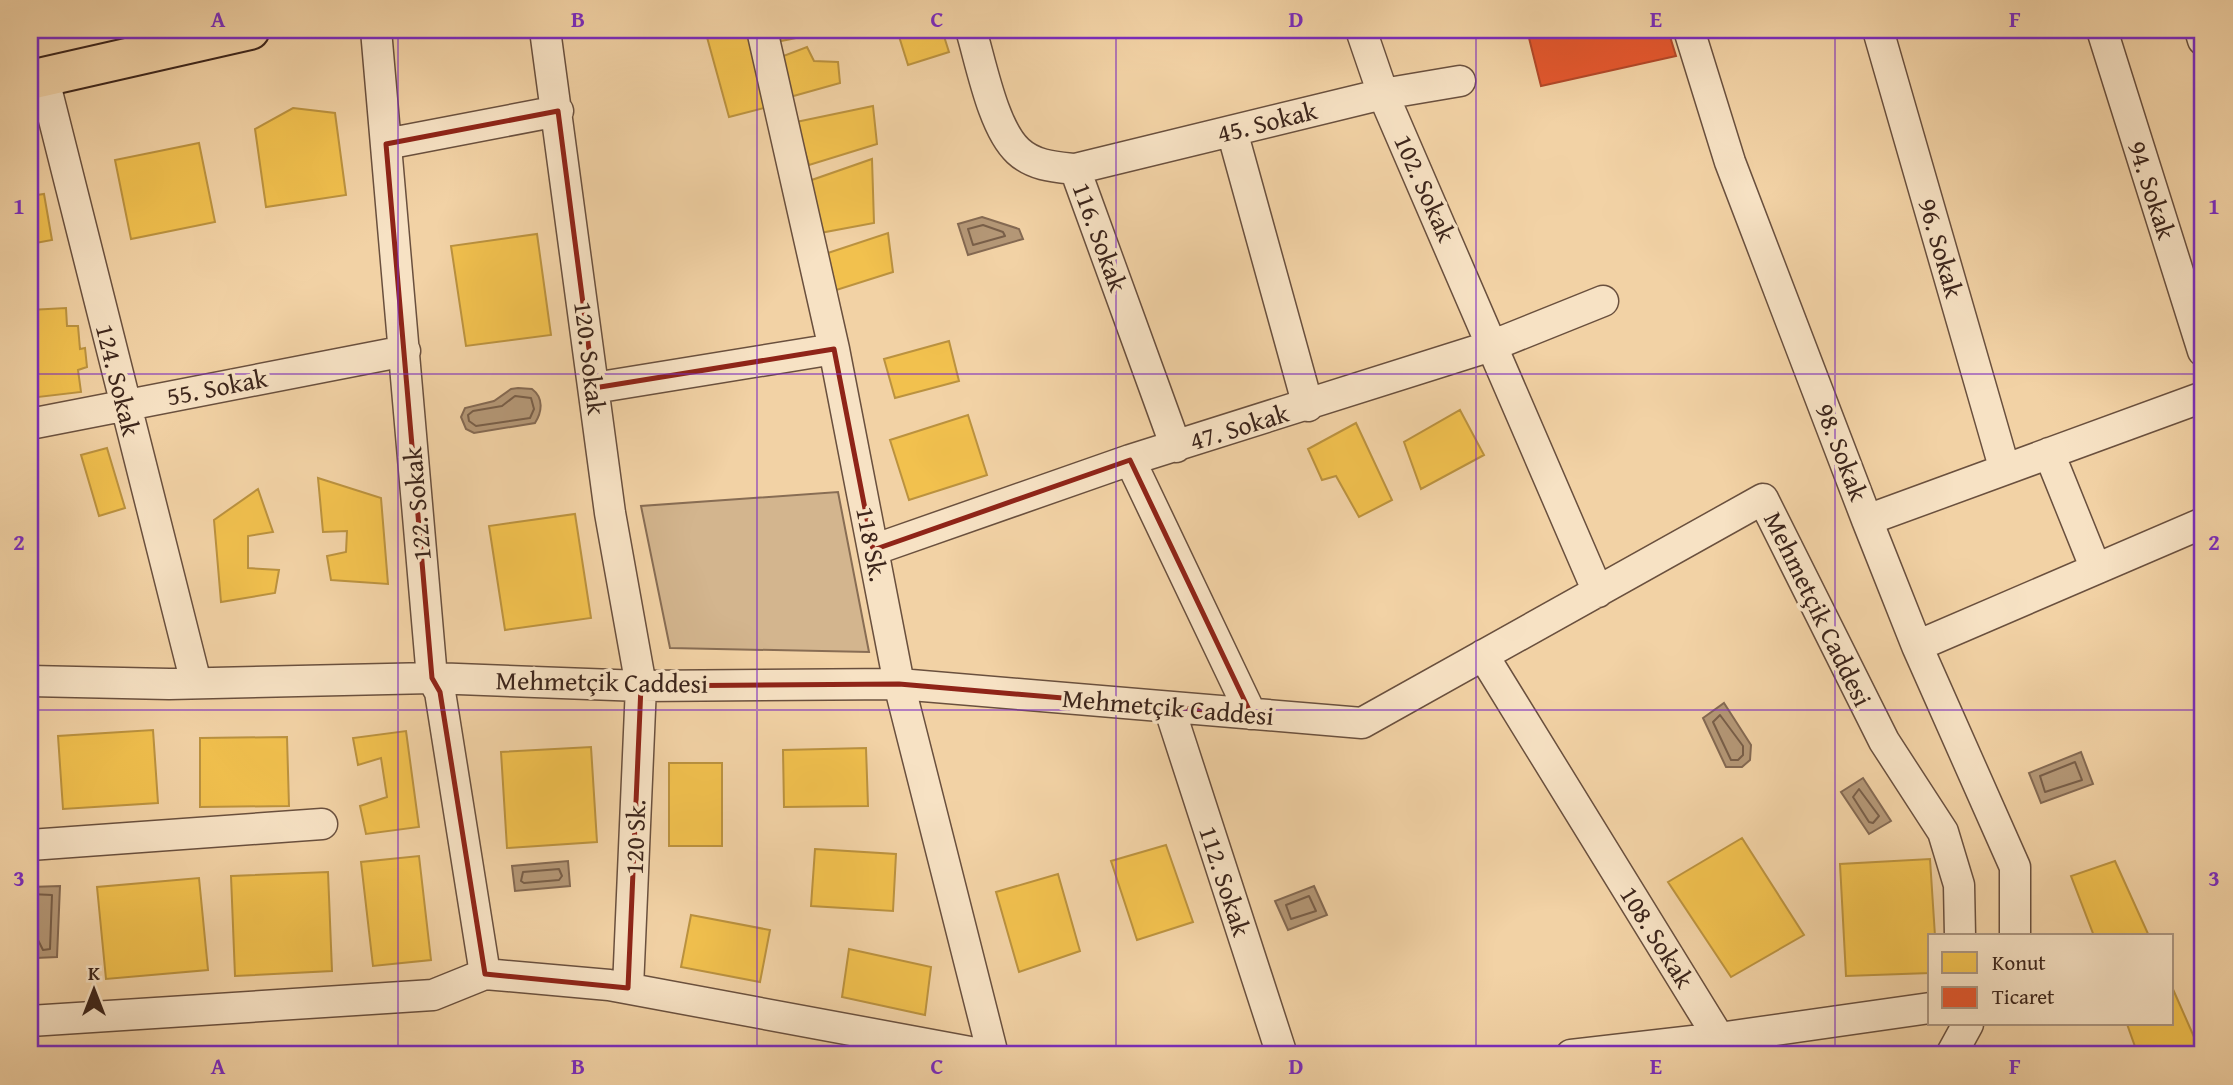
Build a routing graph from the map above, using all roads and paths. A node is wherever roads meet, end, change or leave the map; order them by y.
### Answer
1 (250, 30) edge
2 (376, 30) edge
3 (545, 30) edge
4 (762, 30) edge
5 (971, 30) edge
6 (1361, 30) edge
7 (1689, 30) edge
8 (1878, 30) edge
9 (2102, 30) edge
10 (2200, 30) edge
11 (2203, 40) edge
12 (36, 78) edge
13 (1460, 81) dead end
14 (1383, 94) junction
15 (558, 111) junction
16 (1231, 131) junction
17 (386, 144) junction
18 (1075, 169) junction
19 (1603, 301) dead end
20 (1491, 346) junction
21 (834, 349) junction
22 (405, 351) junction
23 (2203, 351) edge
24 (594, 388) junction
25 (2203, 397) edge
26 (124, 404) junction
27 (1308, 406) junction
28 (30, 424) edge
29 (1176, 447) junction
30 (2049, 453) junction
31 (1130, 460) junction
32 (2004, 467) junction
33 (1867, 520) junction
34 (2203, 523) edge
35 (873, 551) junction
36 (2095, 567) junction
37 (1598, 592) junction
38 (1917, 646) junction
39 (1483, 655) junction
40 (432, 678) junction
41 (30, 681) edge
42 (196, 683) junction
43 (899, 684) junction
44 (641, 686) junction
45 (1169, 707) junction
46 (1251, 714) junction
47 (322, 824) dead end
48 (30, 845) edge
49 (1960, 934) edge
50 (2015, 934) edge
51 (485, 974) junction
52 (628, 988) junction
53 (1928, 1008) edge
54 (30, 1021) edge
55 (1967, 1026) edge
56 (1719, 1038) junction
57 (986, 1055) edge
58 (993, 1055) edge
59 (1282, 1055) edge
60 (1571, 1055) edge
61 (1951, 1055) edge

1 - 12 main road
2 - 17 street, 122. Sokak
3 - 15 street, 120. Sokak
4 - 21 street, 118 Sk.
5 - 18 street, 116. Sokak
6 - 14 street, 102. Sokak
7 - 33 street, 98. Sokak
8 - 32 street, 96. Sokak
9 - 23 street, 94. Sokak
10 - 11 street
12 - 26 street, 124. Sokak
13 - 14 street, 45. Sokak
14 - 16 street, 45. Sokak
14 - 20 street, 102. Sokak
15 - 17 street
15 - 24 street, 120. Sokak
16 - 18 street, 45. Sokak
16 - 27 street
17 - 22 street, 122. Sokak
18 - 29 street, 116. Sokak
19 - 20 street, 47. Sokak
20 - 27 street, 47. Sokak
20 - 37 street, 102. Sokak
21 - 24 street
21 - 35 street, 118 Sk.
22 - 26 street, 55. Sokak
22 - 40 street, 122. Sokak
24 - 44 street, 120. Sokak
25 - 30 street
26 - 28 street, 55. Sokak
26 - 42 street, 124. Sokak
27 - 29 street, 47. Sokak
29 - 31 street, 47. Sokak
30 - 32 street
30 - 36 street
31 - 35 street, 47. Sokak
31 - 46 street
32 - 33 street
33 - 38 street, 98. Sokak
34 - 36 street
35 - 43 street, 118 Sk.
36 - 38 street
37 - 39 street, Mehmetçik Caddesi
37 - 49 street, Mehmetçik Caddesi
38 - 50 street, 98. Sokak
39 - 46 street, Mehmetçik Caddesi
39 - 56 street, 108. Sokak
40 - 42 street, Mehmetçik Caddesi
40 - 44 street, Mehmetçik Caddesi
40 - 51 street, 122. Sokak
41 - 42 street, Mehmetçik Caddesi
43 - 44 street, Mehmetçik Caddesi
43 - 45 street, Mehmetçik Caddesi
43 - 58 street, 118 Sk.
44 - 52 street, 120 Sk.
45 - 46 street, Mehmetçik Caddesi
45 - 59 street, 112. Sokak
47 - 48 street
51 - 52 street
51 - 54 street
52 - 57 street
53 - 56 street
55 - 61 street
56 - 60 street

